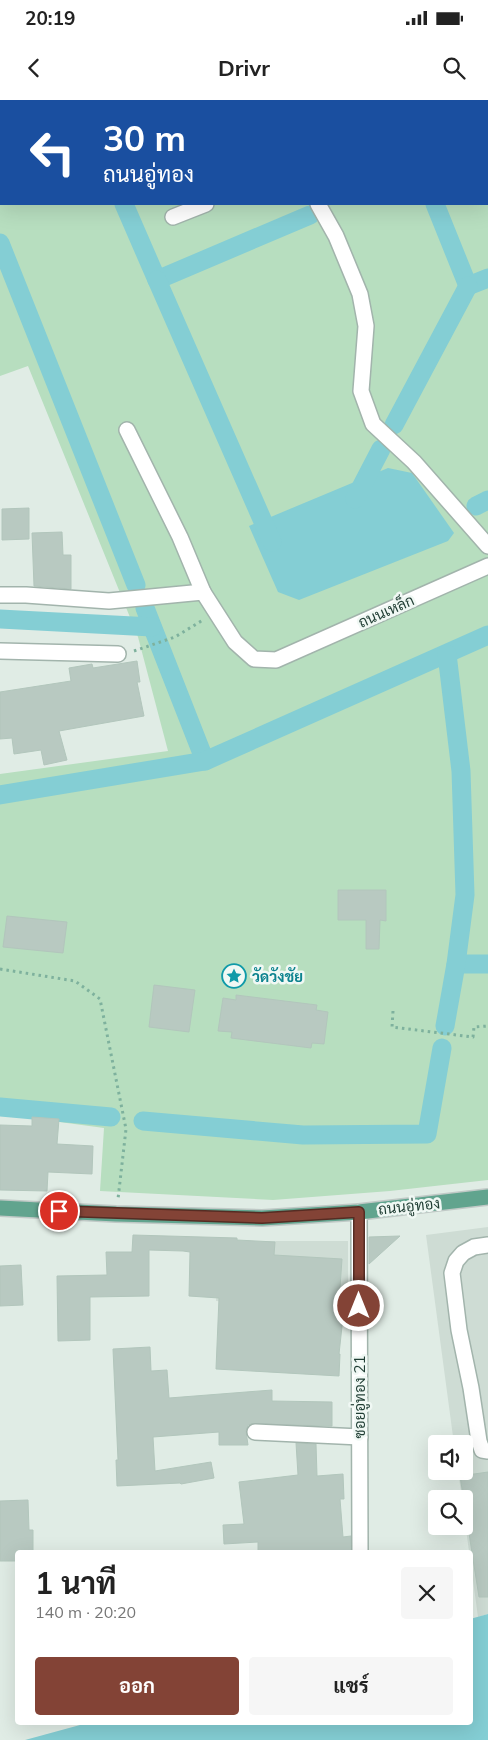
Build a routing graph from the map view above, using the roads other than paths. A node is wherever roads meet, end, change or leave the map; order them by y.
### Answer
1 (203, 205) edge
2 (319, 205) edge
3 (173, 217) dead end
4 (126, 430) dead end
5 (488, 546) edge
6 (488, 566) edge
7 (203, 592) junction
8 (0, 595) edge
9 (0, 651) edge
10 (118, 654) dead end
11 (488, 1197) edge
12 (0, 1208) edge
13 (359, 1212) junction
14 (488, 1245) edge
15 (255, 1432) dead end
16 (360, 1437) junction
17 (488, 1451) edge
18 (360, 1550) edge

1 - 3 street
2 - 5 street
4 - 7 street, ถนนเหล็ก
6 - 7 street, ถนนเหล็ก
7 - 8 street
9 - 10 street
11 - 13 main road, ถนนอู่ทอง
12 - 13 main road, ถนนอู่ทอง
13 - 16 street, ซอยอู่ทอง 21
14 - 17 street
15 - 16 street
16 - 18 street, ซอยอู่ทอง 21

